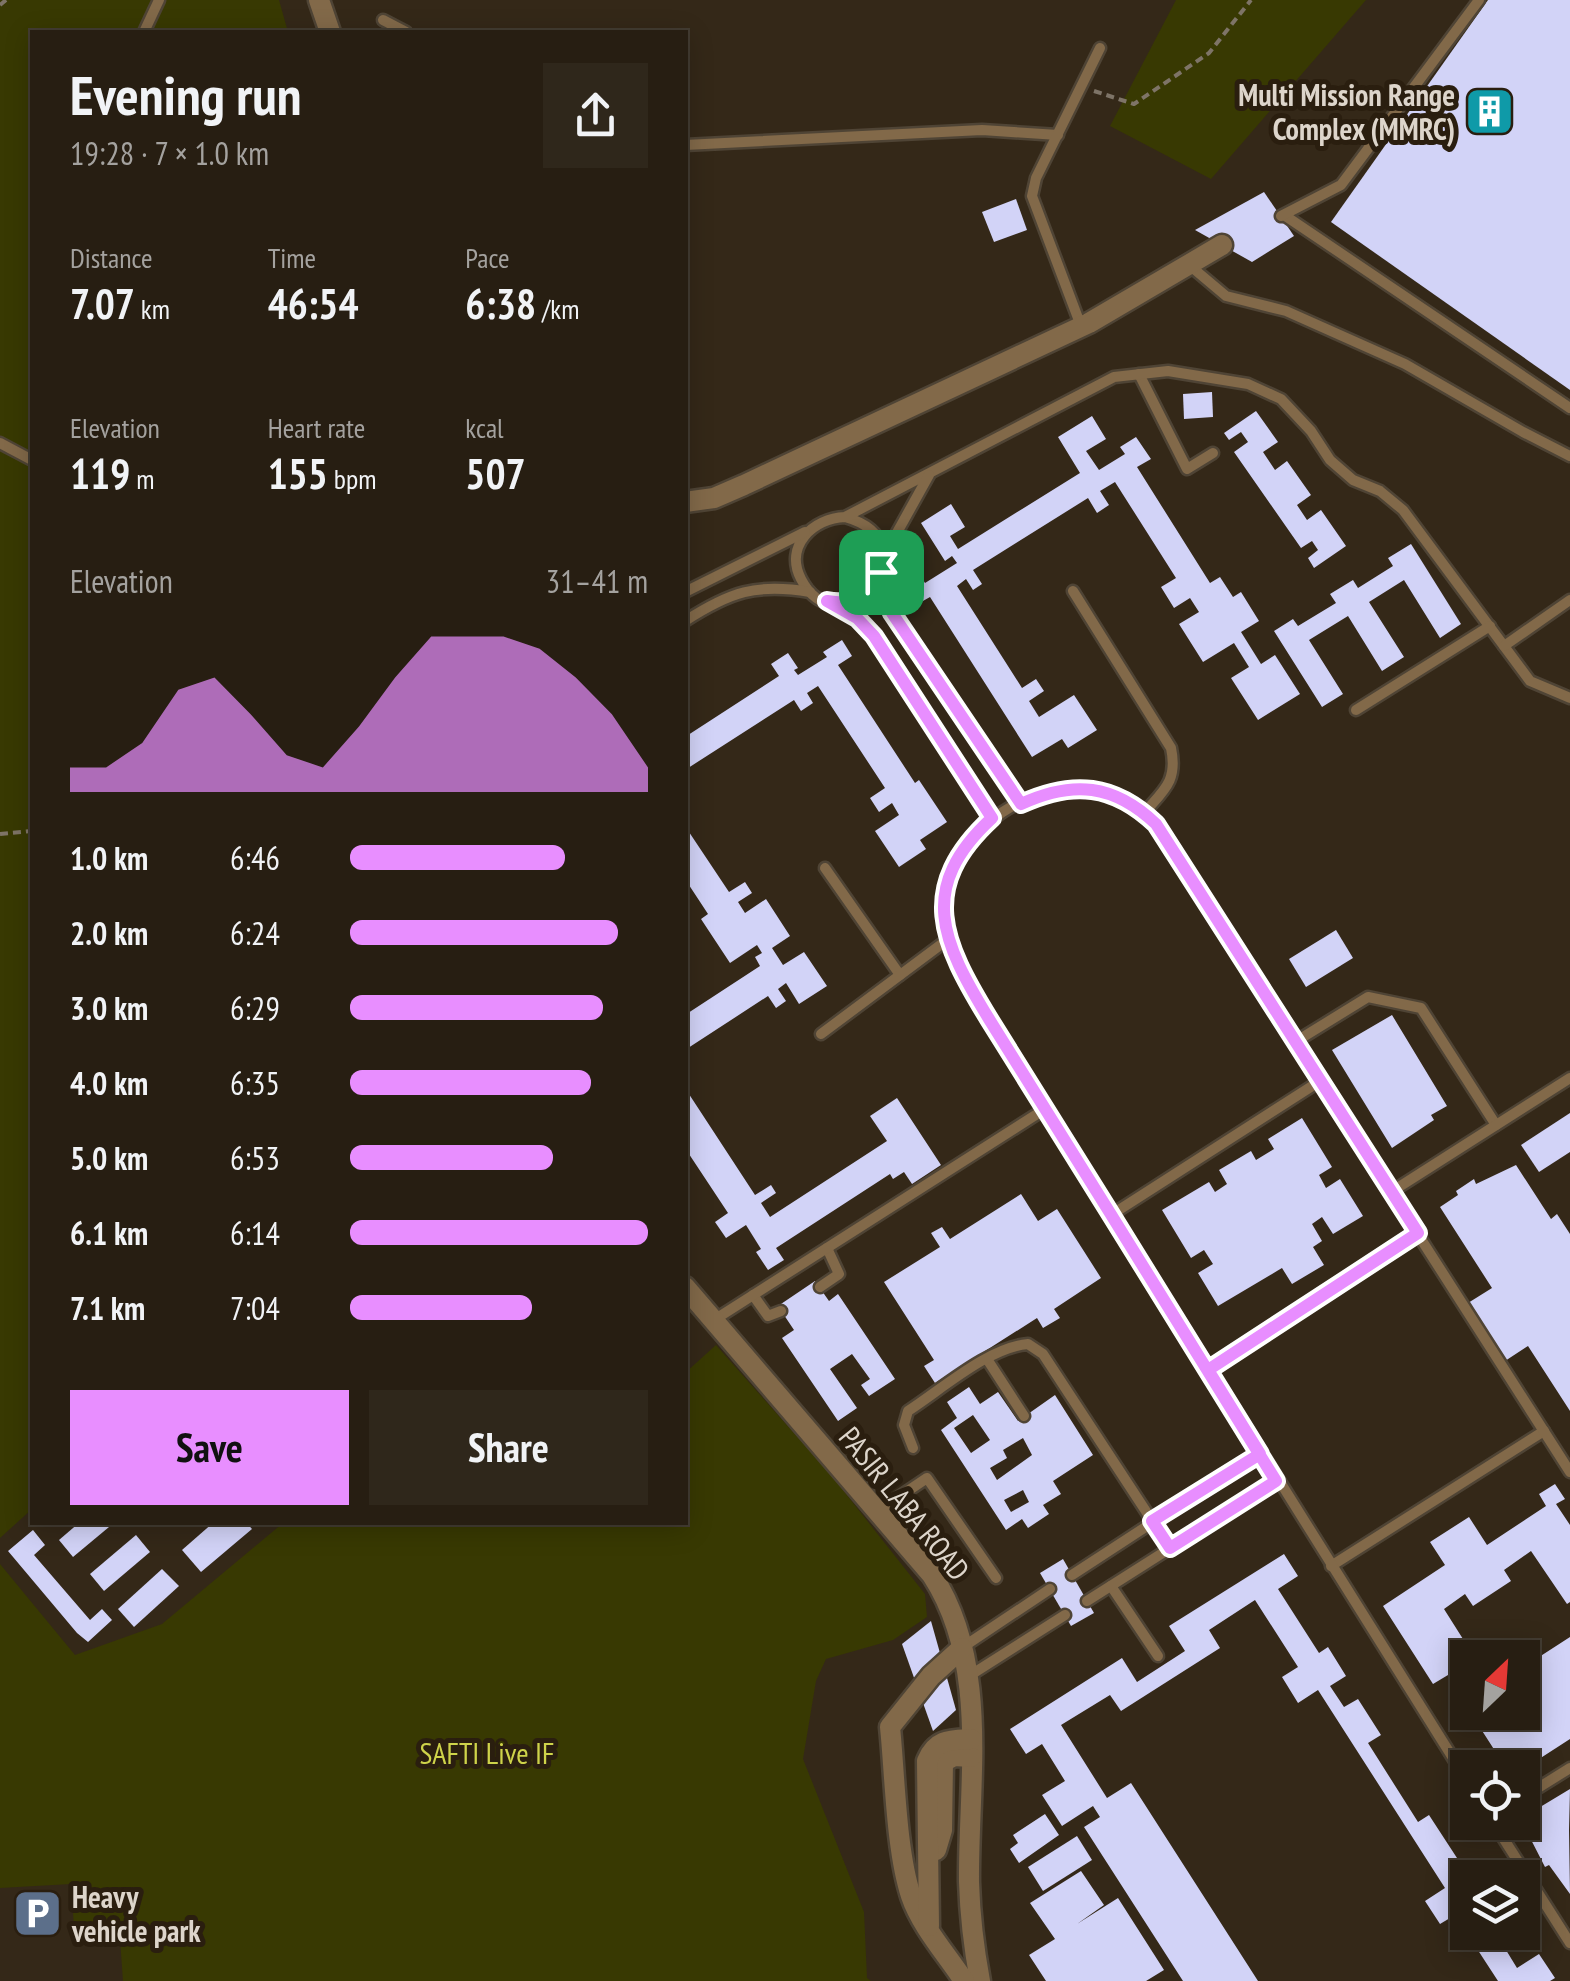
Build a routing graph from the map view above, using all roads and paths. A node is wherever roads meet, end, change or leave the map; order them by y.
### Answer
1 (6, 0) edge
2 (159, 0) edge
3 (319, 0) edge
4 (1251, 0) edge
5 (1479, 0) edge
6 (0, 5) edge
7 (383, 20) dead end
8 (145, 30) edge
9 (329, 30) edge
10 (402, 30) edge
11 (1100, 48) dead end
12 (1081, 87) junction
13 (1058, 135) junction
14 (688, 144) edge
15 (1222, 246) dead end
16 (1187, 264) junction
17 (1081, 326) junction
18 (1139, 374) junction
19 (1570, 408) edge
20 (0, 442) edge
21 (1212, 453) dead end
22 (1570, 456) edge
23 (30, 459) edge
24 (930, 474) junction
25 (688, 502) edge
26 (845, 517) junction
27 (808, 530) junction
28 (882, 566) junction
29 (688, 590) edge
30 (1073, 590) dead end
31 (811, 592) junction
32 (1570, 600) edge
33 (827, 601) junction
34 (688, 618) edge
35 (1490, 626) junction
36 (1504, 646) junction
37 (1570, 698) edge
38 (1356, 710) dead end
39 (1021, 804) junction
40 (1144, 813) junction
41 (992, 818) junction
42 (30, 831) edge
43 (0, 834) edge
44 (826, 868) dead end
45 (947, 940) junction
46 (900, 975) junction
47 (821, 1034) dead end
48 (1295, 1042) junction
49 (1570, 1078) edge
50 (1320, 1082) junction
51 (1045, 1109) junction
52 (1496, 1125) junction
53 (1391, 1192) junction
54 (1111, 1215) junction
55 (1418, 1233) junction
56 (827, 1248) junction
57 (820, 1287) dead end
58 (688, 1290) edge
59 (752, 1295) junction
60 (781, 1310) dead end
61 (714, 1320) junction
62 (986, 1360) junction
63 (1208, 1370) junction
64 (1024, 1416) dead end
65 (1544, 1431) junction
66 (913, 1448) dead end
67 (1260, 1454) junction
68 (1569, 1469) edge
69 (1276, 1481) junction
70 (877, 1511) junction
71 (1152, 1521) junction
72 (1170, 1548) junction
73 (1330, 1566) junction
74 (1072, 1575) dead end
75 (996, 1578) dead end
76 (1111, 1586) junction
77 (1050, 1589) dead end
78 (1087, 1601) dead end
79 (1065, 1615) dead end
80 (962, 1648) junction
81 (1158, 1656) dead end
82 (967, 1677) junction
83 (971, 1748) junction
84 (1450, 1754) edge
85 (1570, 1768) edge
86 (1540, 1787) edge
87 (1504, 1840) edge
88 (930, 1928) junction
89 (1570, 1943) edge
90 (964, 1981) edge
91 (980, 1981) edge

1 - 6 path
2 - 8 lane
3 - 9 street
4 - 12 path
5 - 19 lane
7 - 10 lane
11 - 12 lane
12 - 13 lane
13 - 14 lane
13 - 17 lane
15 - 16 street
16 - 17 street
16 - 22 lane
17 - 25 street
18 - 21 lane
18 - 24 lane
18 - 35 lane
20 - 23 lane
24 - 26 lane
24 - 28 lane
26 - 27 lane
26 - 28 lane
27 - 29 lane
27 - 31 lane
28 - 33 lane
28 - 39 lane
30 - 40 lane
31 - 33 lane
31 - 34 lane
32 - 36 lane
33 - 41 lane
35 - 36 lane
35 - 38 lane
36 - 37 lane
39 - 40 lane
39 - 41 lane
40 - 48 lane
41 - 45 lane
42 - 43 path
44 - 46 lane
45 - 46 lane
45 - 51 lane
46 - 47 lane
48 - 50 lane
48 - 52 lane
49 - 52 lane
50 - 53 lane
50 - 54 lane
51 - 54 lane
51 - 56 lane
52 - 53 lane
53 - 55 lane
54 - 63 lane
55 - 63 lane
55 - 65 lane
56 - 57 lane
56 - 59 lane
58 - 61 street, PASIR LABA ROAD
59 - 60 lane
59 - 61 lane
61 - 70 street, PASIR LABA ROAD
62 - 64 lane
62 - 66 lane
62 - 71 lane
63 - 67 lane
65 - 68 lane
65 - 73 lane
67 - 69 lane
67 - 71 lane
69 - 72 lane
69 - 73 lane
70 - 75 lane
70 - 80 street, PASIR LABA ROAD
71 - 72 lane
71 - 74 lane
72 - 76 lane
73 - 84 lane
76 - 78 lane
76 - 81 lane
77 - 80 lane
79 - 82 lane
80 - 82 street, PASIR LABA ROAD
80 - 88 street
82 - 83 street, PASIR LABA ROAD
83 - 88 street
83 - 91 street, PASIR LABA ROAD
85 - 86 lane
87 - 89 lane
88 - 90 street

